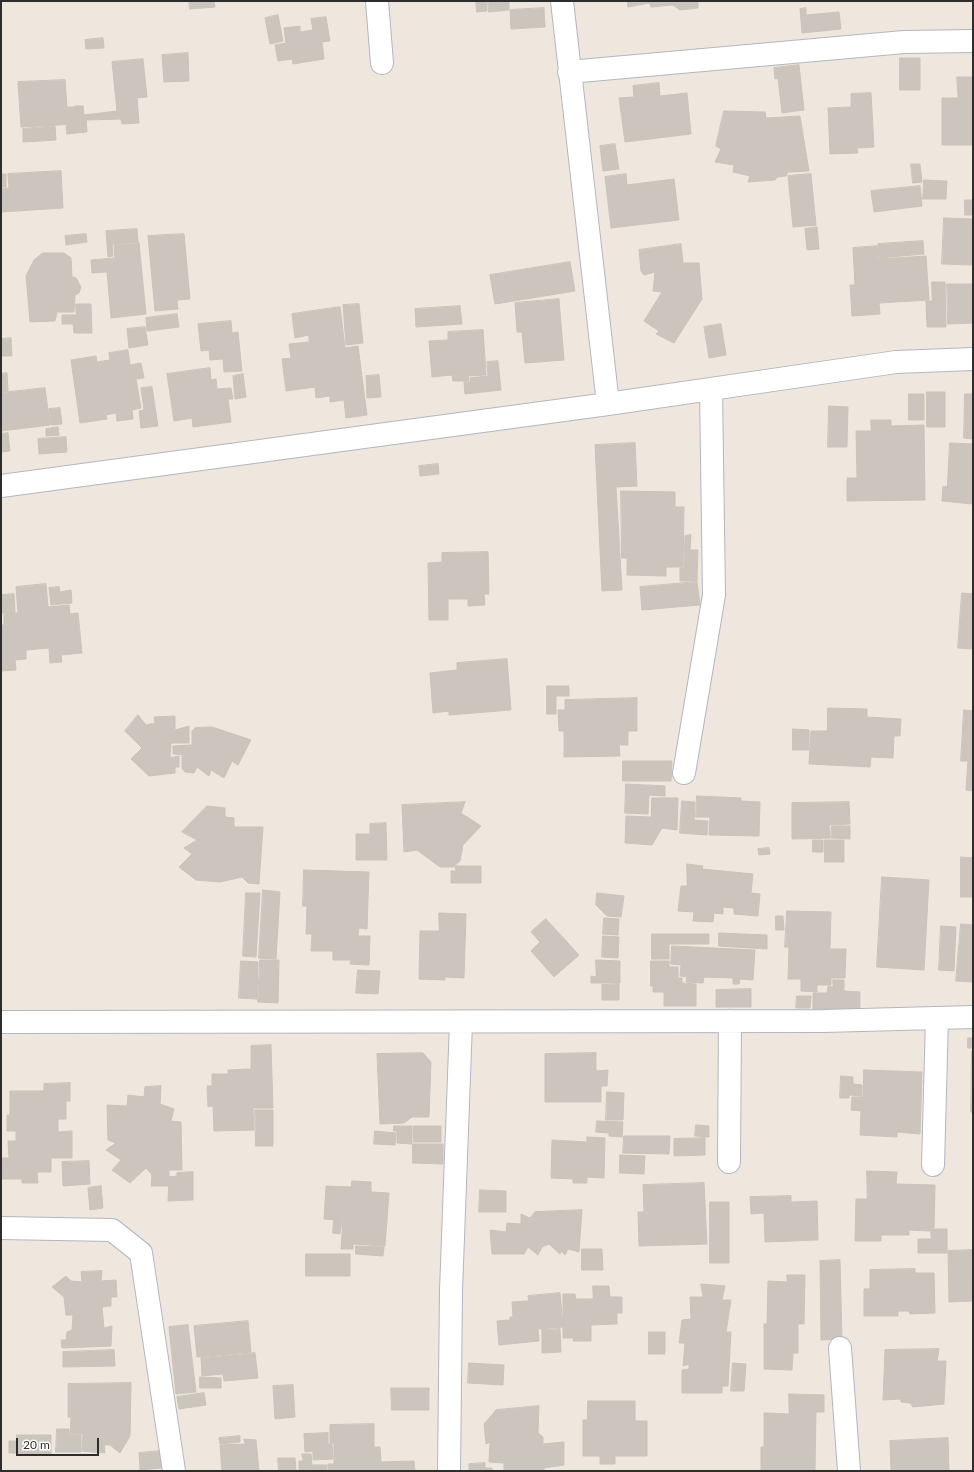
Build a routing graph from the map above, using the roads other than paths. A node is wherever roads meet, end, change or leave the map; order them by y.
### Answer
1 (377, 1) edge
2 (562, 1) edge
3 (973, 41) edge
4 (382, 63) dead end
5 (569, 72) junction
6 (973, 359) edge
7 (711, 389) junction
8 (608, 404) junction
9 (1, 486) edge
10 (684, 773) dead end
11 (973, 1017) edge
12 (937, 1018) junction
13 (730, 1021) junction
14 (1, 1022) edge
15 (461, 1022) junction
16 (729, 1162) dead end
17 (933, 1165) dead end
18 (1, 1228) edge
19 (840, 1348) dead end
20 (174, 1471) edge
21 (449, 1471) edge
22 (849, 1471) edge

1 - 4 street
2 - 5 street
3 - 5 street
5 - 8 street
6 - 7 street
7 - 8 street
7 - 10 street
8 - 9 street
11 - 12 street
12 - 13 street
12 - 17 street
13 - 15 street
13 - 16 street
14 - 15 street
15 - 21 street
18 - 20 street
19 - 22 street

